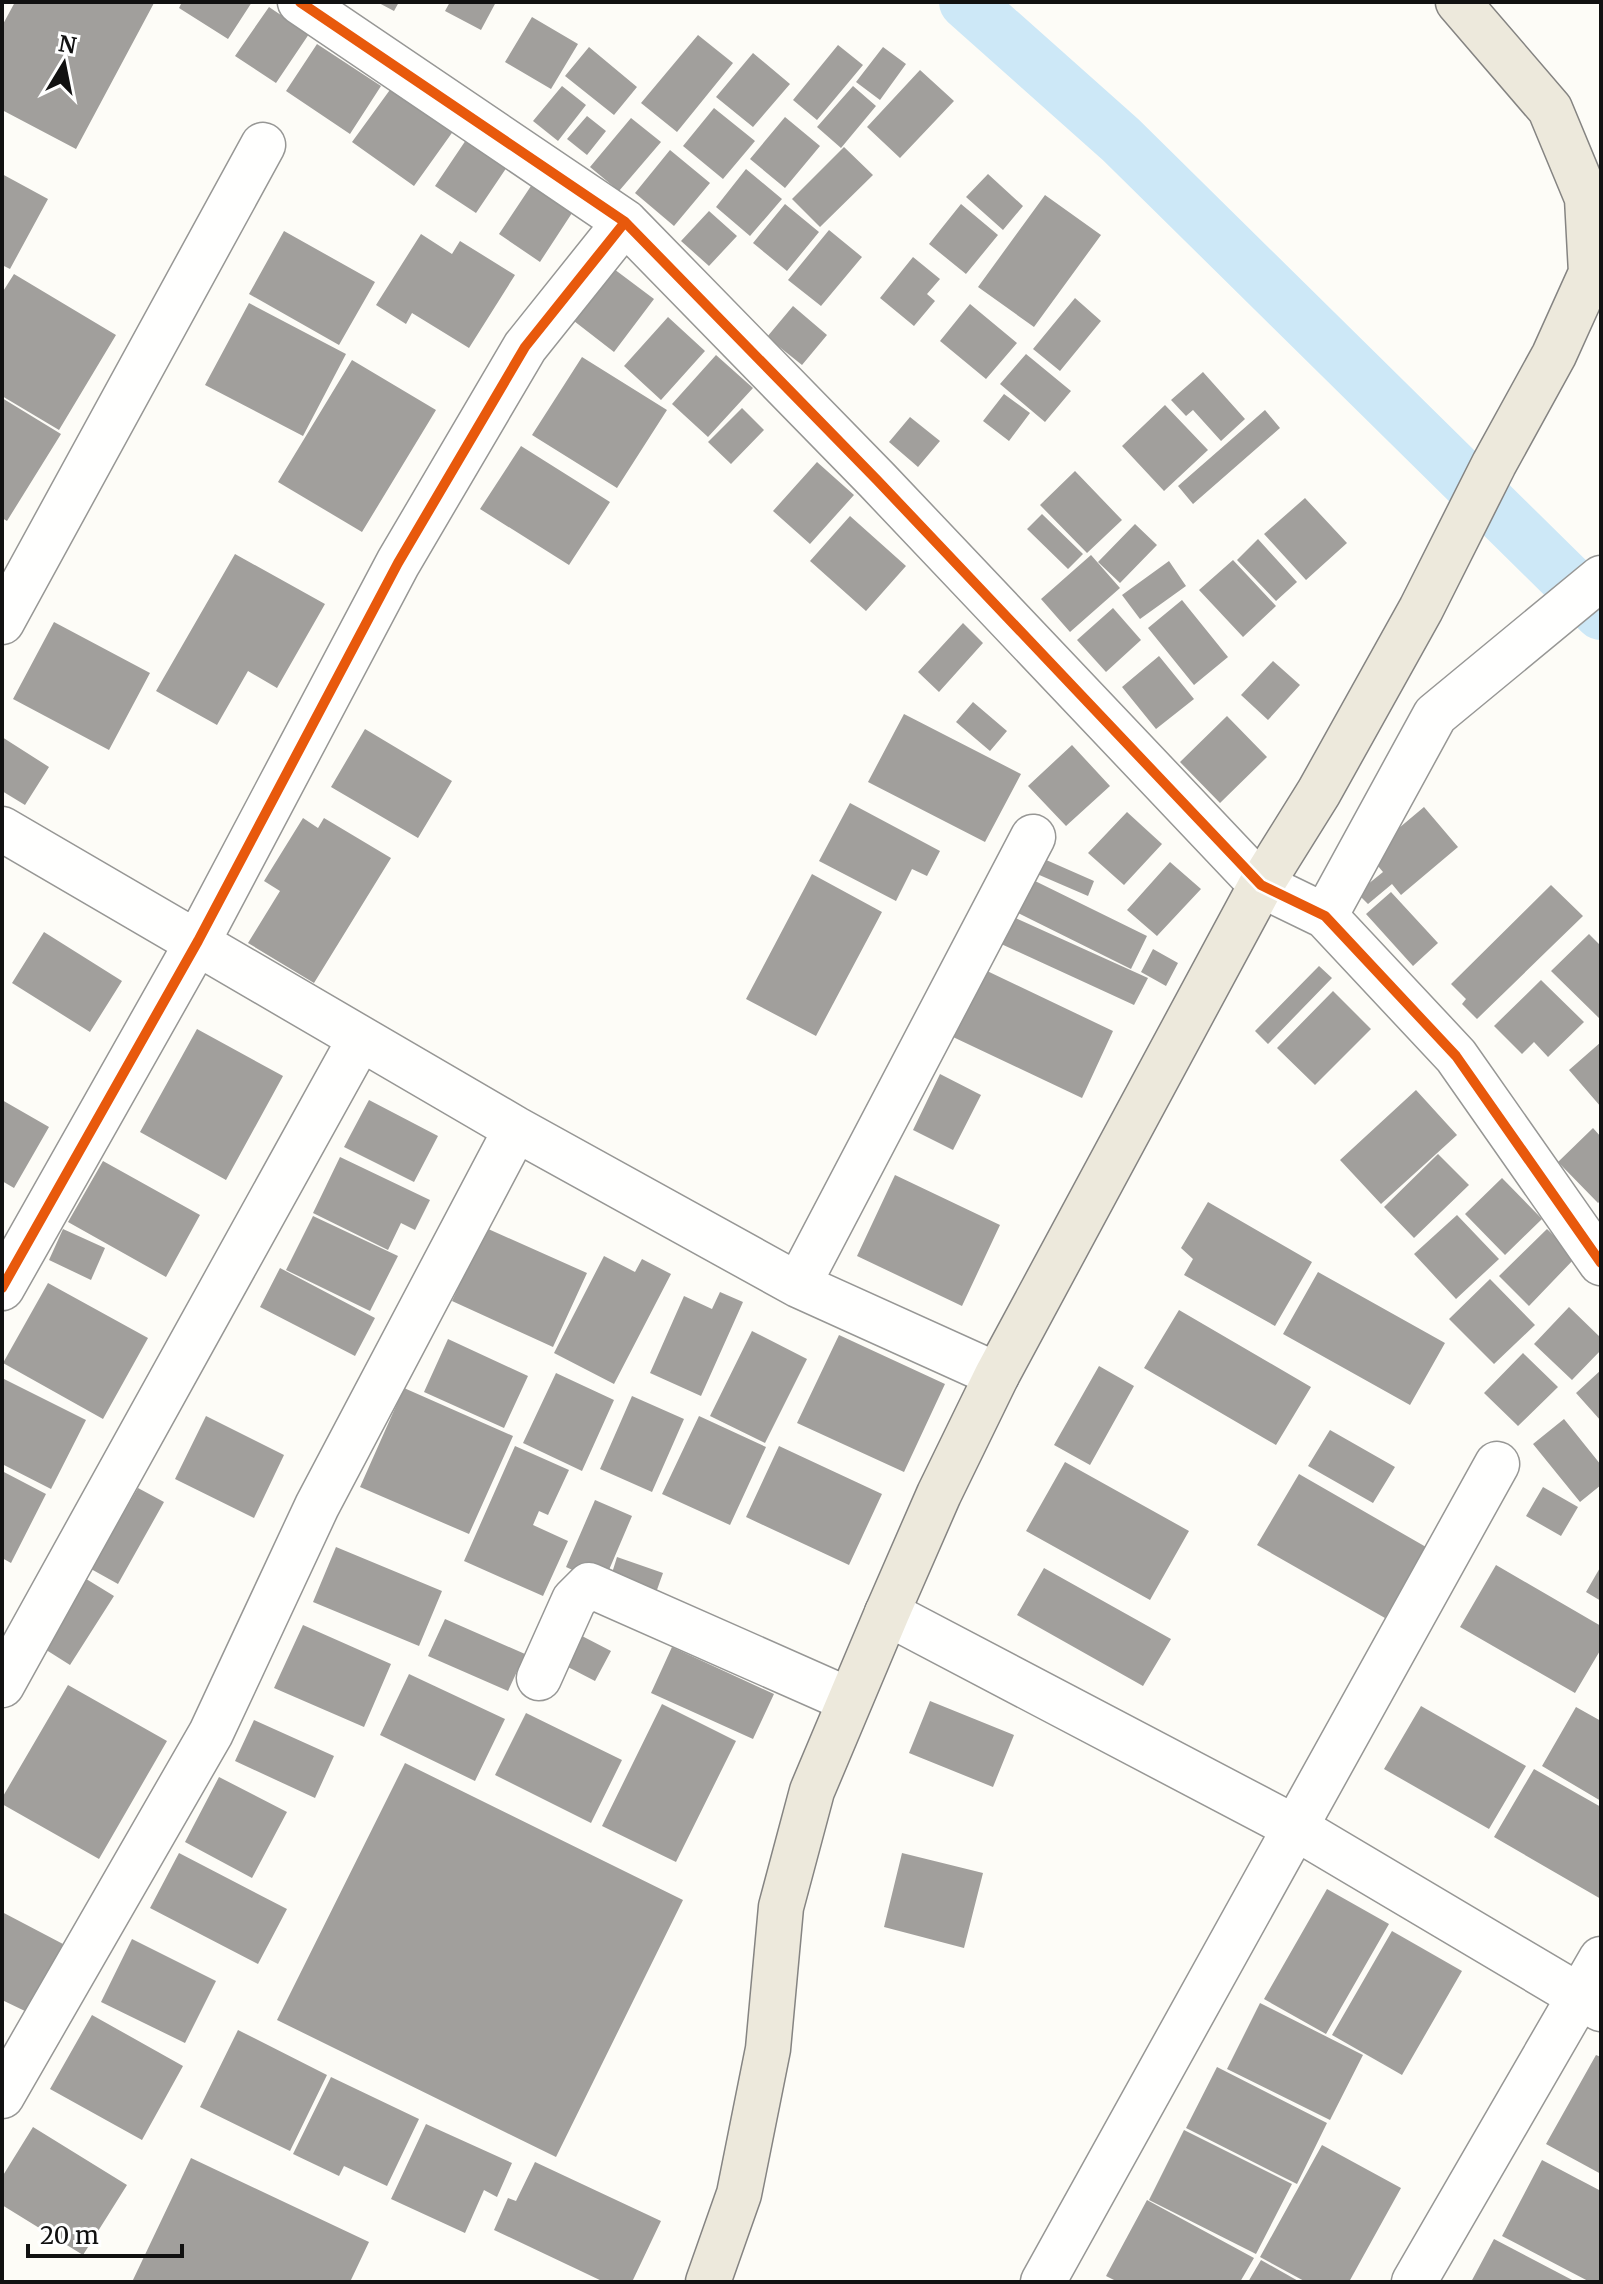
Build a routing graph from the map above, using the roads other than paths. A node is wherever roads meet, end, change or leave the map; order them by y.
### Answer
1 (300, 2) edge
2 (1458, 2) edge
3 (263, 145) dead end
4 (625, 222) junction
5 (1601, 578) edge
6 (2, 622) edge
7 (2, 829) edge
8 (1033, 837) dead end
9 (1261, 885) junction
10 (1325, 916) junction
11 (198, 941) junction
12 (360, 1039) junction
13 (516, 1129) junction
14 (1601, 1263) edge
15 (798, 1285) junction
16 (2, 1288) edge
17 (997, 1375) junction
18 (1497, 1464) dead end
19 (887, 1613) junction
20 (539, 1678) dead end
21 (2, 1685) edge
22 (849, 1700) junction
23 (1296, 1828) junction
24 (1594, 1987) edge
25 (2, 2096) edge
26 (708, 2282) edge
27 (1043, 2282) edge
28 (1414, 2282) edge

1 - 4 street
2 - 9 main road
3 - 6 street
4 - 9 street
4 - 11 street
5 - 10 street
7 - 11 street
8 - 15 street
9 - 10 street
9 - 17 main road
10 - 14 street
11 - 12 street
11 - 16 street
12 - 13 street
12 - 21 street
13 - 15 street
13 - 25 street
15 - 17 street
17 - 19 main road
18 - 23 street
19 - 22 main road
19 - 23 street
20 - 22 street
22 - 26 main road
23 - 24 street
23 - 27 street
24 - 28 street

